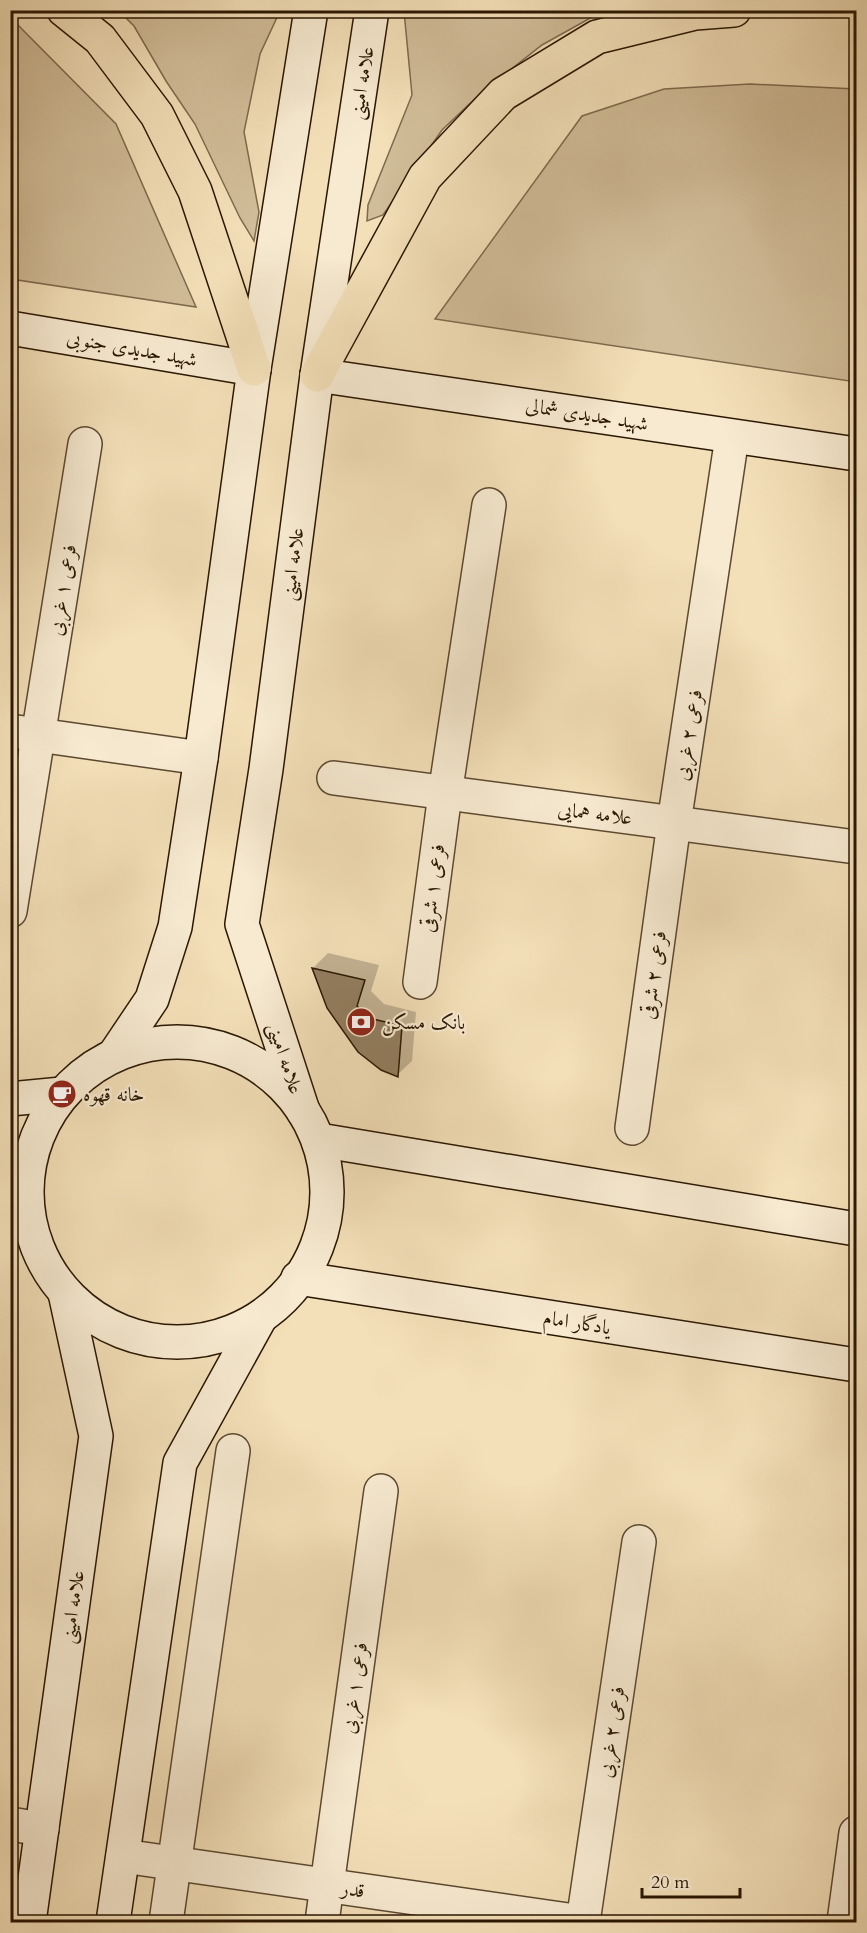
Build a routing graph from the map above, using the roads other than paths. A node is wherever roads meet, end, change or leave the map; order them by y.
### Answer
1 (64, 10) edge
2 (311, 10) edge
3 (372, 10) edge
4 (734, 10) edge
5 (10, 328) edge
6 (254, 369) junction
7 (317, 375) junction
8 (732, 437) junction
9 (85, 444) dead end
10 (856, 454) edge
11 (489, 505) dead end
12 (25, 733) edge
13 (201, 758) junction
14 (334, 778) dead end
15 (445, 794) junction
16 (674, 823) junction
17 (856, 847) edge
18 (10, 911) edge
19 (420, 982) dead end
20 (115, 1054) junction
21 (62, 1094) junction
22 (10, 1099) edge
23 (303, 1111) junction
24 (632, 1128) dead end
25 (319, 1140) junction
26 (19, 1222) edge
27 (856, 1229) edge
28 (298, 1278) junction
29 (65, 1293) junction
30 (260, 1318) junction
31 (856, 1365) edge
32 (233, 1451) dead end
33 (381, 1491) dead end
34 (639, 1542) dead end
35 (26, 1826) edge
36 (856, 1833) edge
37 (123, 1856) junction
38 (174, 1864) junction
39 (327, 1886) junction
40 (29, 1923) edge
41 (113, 1923) edge
42 (166, 1923) edge
43 (322, 1923) edge
44 (583, 1923) edge
45 (844, 1923) edge

1 - 6 highway
2 - 6 main road
3 - 7 main road, علامه امینی
4 - 7 highway
5 - 6 main road, شهید جدیدی جنوبی
6 - 13 main road
7 - 8 main road, شهید جدیدی شمالی
7 - 23 main road, علامه امینی
8 - 10 main road, شهید جدیدی شمالی
8 - 16 main road, فرعی ۲ غربی
9 - 12 main road, فرعی ۱ غربی
11 - 15 main road
12 - 13 main road
12 - 18 main road
13 - 20 main road
14 - 15 main road, علامه همایی
15 - 16 main road, علامه همایی
15 - 19 main road, فرعی ۱ شرقی
16 - 17 main road, علامه همایی
16 - 24 main road, فرعی ۲ شرقی
20 - 21 main road
20 - 23 main road
21 - 22 main road
21 - 26 main road
23 - 25 main road
25 - 27 main road
25 - 28 main road
26 - 29 main road
28 - 30 main road
28 - 31 main road, یادگار امام
29 - 30 main road
29 - 35 main road, علامه امینی
30 - 37 main road
32 - 38 main road
33 - 39 main road, فرعی ۱ غربی
34 - 44 main road, فرعی ۲ غربی
35 - 40 main road, علامه امینی
36 - 45 main road
37 - 38 main road, قدر
37 - 41 main road
38 - 39 main road, قدر
38 - 42 main road
39 - 43 main road
39 - 44 main road, قدر

